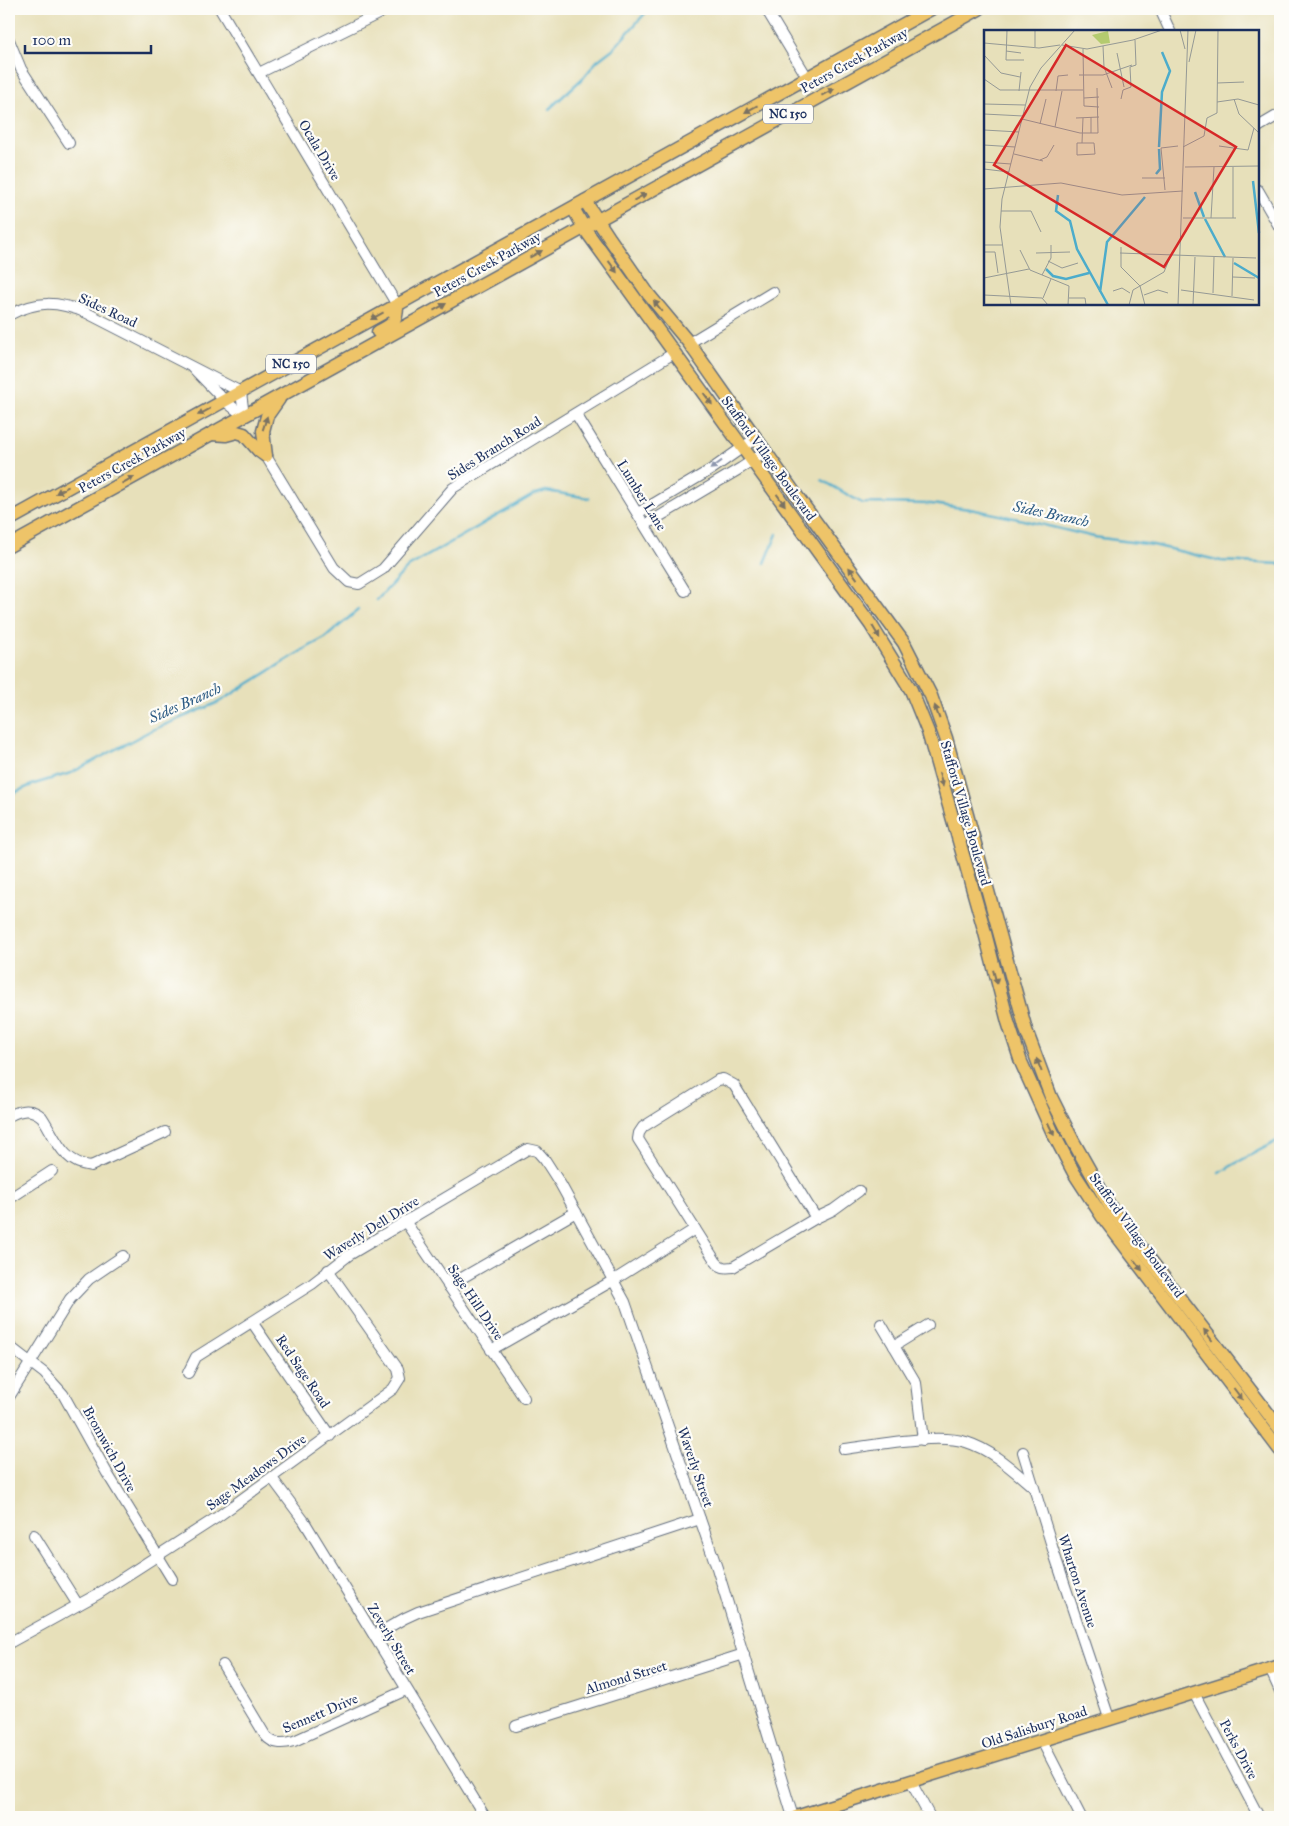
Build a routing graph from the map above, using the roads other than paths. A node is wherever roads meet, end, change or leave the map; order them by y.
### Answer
1 (220, 9) edge
2 (388, 9) edge
3 (766, 9) edge
4 (931, 9) edge
5 (979, 9) edge
6 (1160, 9) edge
7 (1170, 30) edge
8 (9, 40) edge
9 (259, 73) junction
10 (807, 77) junction
11 (1280, 114) edge
12 (1259, 126) edge
13 (69, 143) dead end
14 (1259, 192) edge
15 (586, 200) junction
16 (572, 208) junction
17 (598, 220) junction
18 (584, 228) junction
19 (1280, 228) edge
20 (773, 292) dead end
21 (397, 305) junction
22 (9, 315) edge
23 (689, 343) junction
24 (674, 353) junction
25 (191, 365) junction
26 (320, 374) junction
27 (241, 392) junction
28 (283, 394) junction
29 (225, 401) junction
30 (576, 414) junction
31 (244, 416) junction
32 (211, 434) junction
33 (756, 438) junction
34 (742, 447) junction
35 (766, 452) junction
36 (266, 456) junction
37 (752, 461) junction
38 (691, 481) junction
39 (698, 494) junction
40 (638, 513) junction
41 (9, 520) edge
42 (645, 525) junction
43 (9, 546) edge
44 (685, 591) dead end
45 (9, 1116) edge
46 (165, 1132) dead end
47 (528, 1150) joint
48 (52, 1171) dead end
49 (859, 1191) dead end
50 (9, 1199) edge
51 (576, 1212) junction
52 (816, 1218) junction
53 (405, 1221) junction
54 (695, 1229) junction
55 (123, 1256) dead end
56 (328, 1270) junction
57 (614, 1280) junction
58 (448, 1286) junction
59 (252, 1322) junction
60 (881, 1324) dead end
61 (928, 1325) dead end
62 (9, 1346) edge
63 (894, 1346) junction
64 (491, 1350) junction
65 (30, 1362) junction
66 (188, 1373) dead end
67 (9, 1397) edge
68 (524, 1398) dead end
69 (1280, 1429) edge
70 (330, 1436) junction
71 (923, 1440) junction
72 (844, 1449) dead end
73 (1280, 1450) edge
74 (1023, 1452) dead end
75 (272, 1478) junction
76 (1034, 1487) junction
77 (700, 1519) junction
78 (34, 1535) dead end
79 (158, 1555) junction
80 (172, 1578) dead end
81 (78, 1605) junction
82 (375, 1635) junction
83 (9, 1643) edge
84 (744, 1654) junction
85 (223, 1665) dead end
86 (1275, 1668) edge
87 (406, 1690) junction
88 (1280, 1691) edge
89 (1194, 1693) junction
90 (1108, 1718) junction
91 (516, 1726) dead end
92 (1042, 1741) junction
93 (911, 1782) junction
94 (485, 1817) edge
95 (795, 1817) edge
96 (930, 1817) edge
97 (1081, 1817) edge
98 (1259, 1817) edge

1 - 9 street, Ocala Drive
2 - 9 street
3 - 10 street
4 - 10 main road, Peters Creek Parkway / NC 150
17 -> 5 main road, Peters Creek Parkway / NC 150
6 - 7 street
8 - 13 street
9 - 21 street, Ocala Drive
10 -> 15 main road, Peters Creek Parkway / NC 150
11 - 12 street
14 - 19 street
15 - 16 main road, Peters Creek Parkway / NC 150
15 - 17 main road, Stafford Village Boulevard
16 - 18 main road, Stafford Village Boulevard
16 - 21 main road, Peters Creek Parkway / NC 150
17 - 18 main road, Peters Creek Parkway / NC 150
23 -> 17 main road, Stafford Village Boulevard
18 -> 24 main road, Stafford Village Boulevard
26 -> 18 main road, Peters Creek Parkway / NC 150
20 - 23 street
21 - 26 main road
21 -> 27 main road, Peters Creek Parkway / NC 150
22 - 25 street, Sides Road
23 - 33 main road, Stafford Village Boulevard
24 - 30 street, Sides Branch Road
24 -> 34 main road, Stafford Village Boulevard
25 - 27 street, Sides Road
25 - 29 street, Sides Road
26 - 28 main road, Peters Creek Parkway / NC 150
27 - 29 main road, Peters Creek Parkway / NC 150
27 - 31 street
28 - 31 main road, Peters Creek Parkway / NC 150
36 -> 28 main road
29 - 31 street, Sides Road
29 -> 41 main road, Peters Creek Parkway / NC 150
30 - 36 street, Sides Branch Road
30 - 40 street, Lumber Lane
31 - 32 main road, Peters Creek Parkway / NC 150
32 - 36 main road
43 -> 32 main road, Peters Creek Parkway / NC 150
33 - 34 street
33 - 35 main road, Stafford Village Boulevard
34 - 37 main road, Stafford Village Boulevard
34 -> 38 street
35 - 37 street
69 -> 35 main road, Stafford Village Boulevard
37 - 39 street
37 -> 73 main road, Stafford Village Boulevard
38 - 39 street
38 - 40 street
39 - 42 street
40 - 42 street, Lumber Lane
42 - 44 street, Lumber Lane
45 - 46 street
47 - 51 street, Waverly Street
47 - 53 street, Waverly Dell Drive
48 - 50 street
49 - 52 street
51 - 57 street, Waverly Street
51 - 58 street
52 - 54 street
52 - 54 street
53 - 56 street, Waverly Dell Drive
53 - 58 street, Sage Hill Drive
54 - 57 street
55 - 65 street
56 - 59 street, Waverly Dell Drive
56 - 70 street, Sage Meadows Drive
57 - 64 street
57 - 77 street, Waverly Street
58 - 64 street, Sage Hill Drive
59 - 66 street, Waverly Dell Drive
59 - 70 street, Red Sage Road
60 - 63 street
61 - 63 street
62 - 65 street, Bromwich Drive
63 - 71 street
64 - 68 street, Sage Hill Drive
65 - 67 street
65 - 79 street, Bromwich Drive
70 - 75 street, Sage Meadows Drive
71 - 72 street
71 - 76 street
74 - 76 street, Wharton Avenue
75 - 79 street, Sage Meadows Drive
75 - 82 street, Zeverly Street
76 - 90 street, Wharton Avenue
77 - 82 street
77 - 84 street, Waverly Street
78 - 81 street
79 - 80 street, Bromwich Drive
79 - 81 street, Sage Meadows Drive
81 - 83 street, Sage Meadows Drive
82 - 87 street, Zeverly Street
84 - 91 street, Almond Street
84 - 95 street, Waverly Street
85 - 87 street, Sennett Drive
86 - 88 street
86 - 89 main road, Old Salisbury Road
87 - 94 street, Zeverly Street
89 - 90 main road, Old Salisbury Road
89 - 98 street, Perks Drive
90 - 92 main road, Old Salisbury Road
92 - 93 main road, Old Salisbury Road
92 - 97 street
93 - 95 main road, Old Salisbury Road
93 - 96 street

